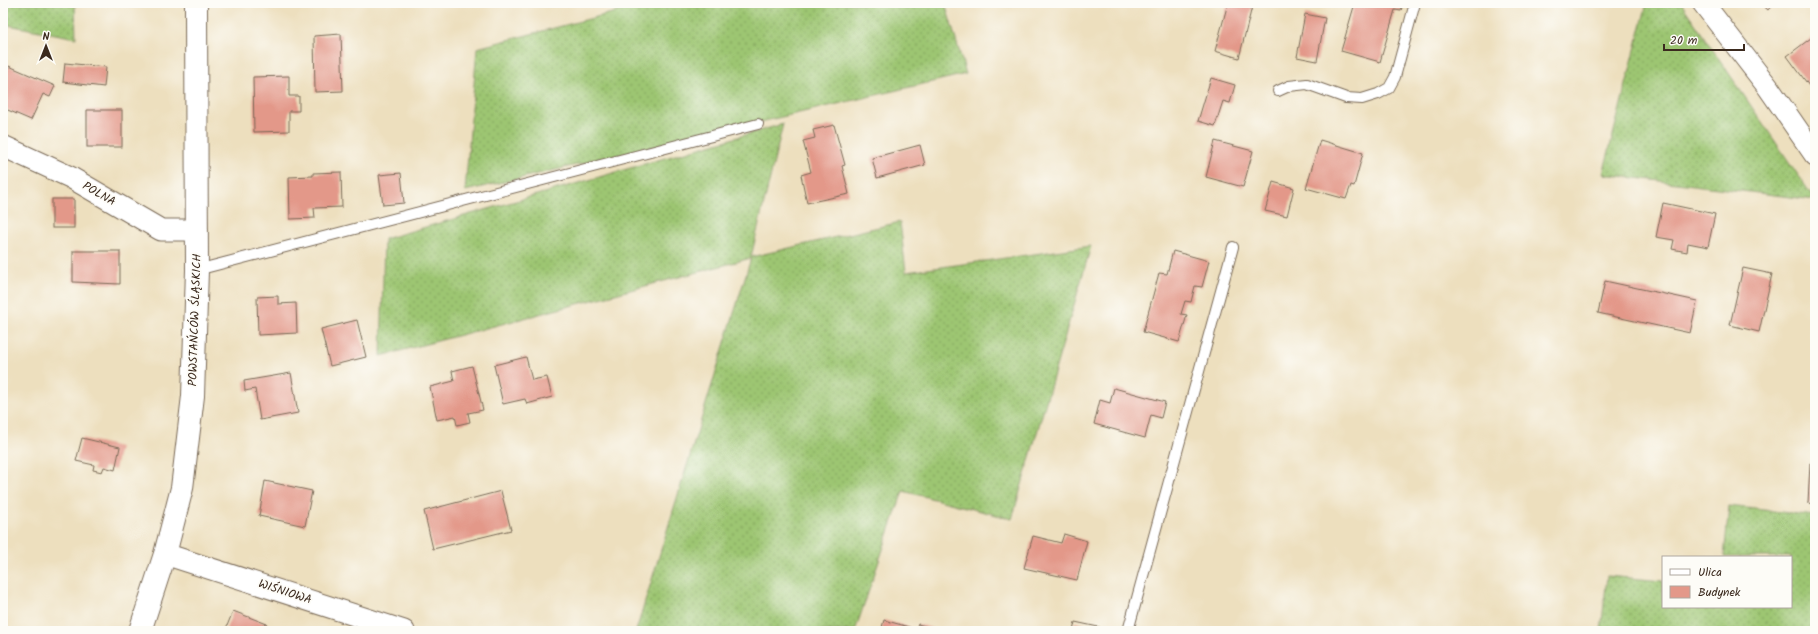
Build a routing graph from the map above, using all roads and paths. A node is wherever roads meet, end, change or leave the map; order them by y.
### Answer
1 (196, 3) edge
2 (1415, 3) edge
3 (1703, 3) edge
4 (1278, 91) dead end
5 (758, 124) dead end
6 (3, 146) edge
7 (1815, 156) edge
8 (197, 230) junction
9 (1233, 247) dead end
10 (197, 270) junction
11 (165, 554) junction
12 (140, 631) edge
13 (404, 631) edge
14 (1128, 631) edge

1 - 8 street, POWSTAŃCÓW ŚLĄSKICH
2 - 4 lane
3 - 7 street
5 - 10 lane
6 - 8 street, POLNA
8 - 10 street, POWSTAŃCÓW ŚLĄSKICH
9 - 14 lane
10 - 11 street, POWSTAŃCÓW ŚLĄSKICH
11 - 12 street, POWSTAŃCÓW ŚLĄSKICH
11 - 13 street, WIŚNIOWA

